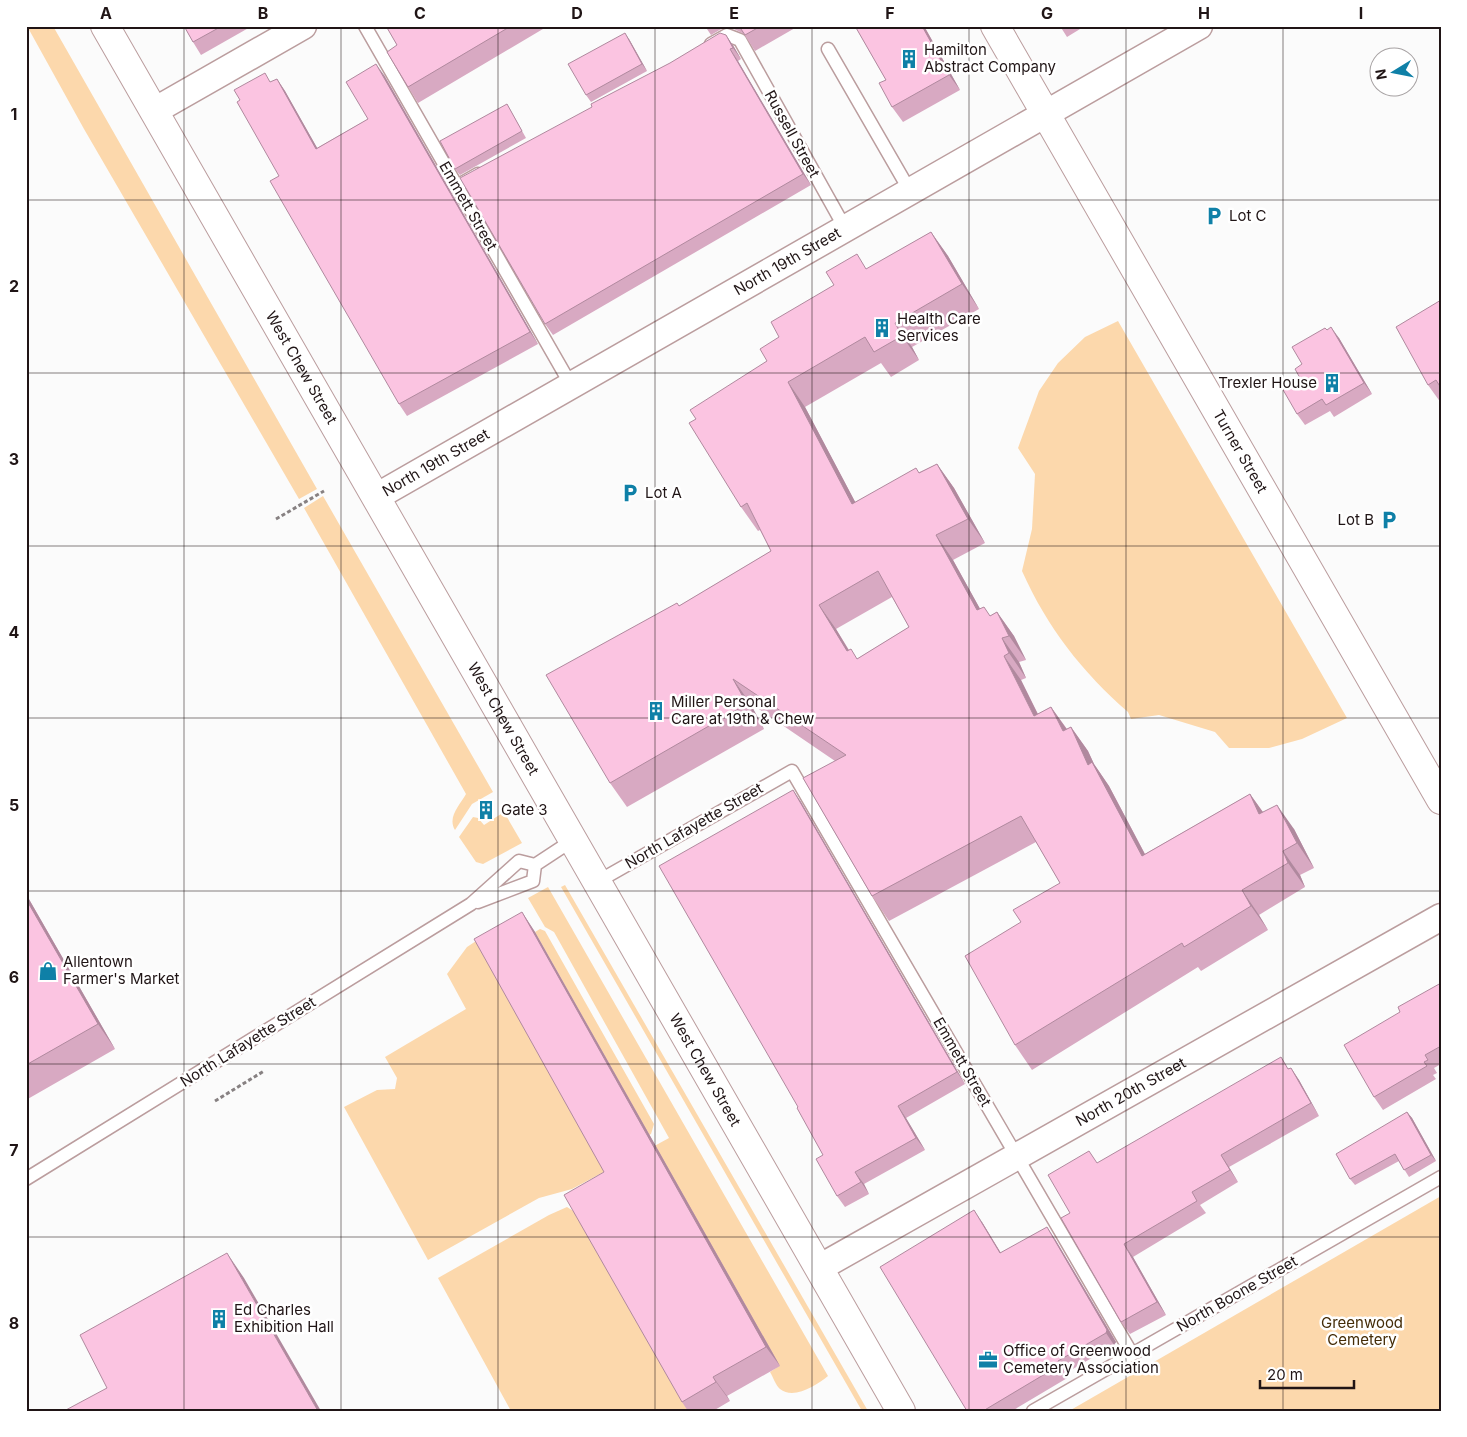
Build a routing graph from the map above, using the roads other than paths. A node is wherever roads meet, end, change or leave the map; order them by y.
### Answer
1 (105, 26) edge
2 (303, 26) edge
3 (365, 26) edge
4 (995, 26) edge
5 (1199, 26) edge
6 (828, 49) dead end
7 (701, 50) edge
8 (154, 111) junction
9 (1046, 114) junction
10 (492, 166) edge
11 (457, 186) junction
12 (910, 191) junction
13 (845, 228) junction
14 (572, 385) junction
15 (376, 497) junction
16 (792, 771) joint
17 (1441, 800) edge
18 (573, 840) junction
19 (534, 865) junction
20 (598, 882) junction
21 (470, 904) junction
22 (1441, 917) edge
23 (1017, 1157) junction
24 (1441, 1177) edge
25 (26, 1179) edge
26 (819, 1268) junction
27 (1132, 1354) junction
28 (902, 1411) edge
29 (1033, 1411) edge

1 - 8 street, West Chew Street
2 - 8 street
3 - 11 lane, Emmett Street
4 - 9 street, Turner Street
5 - 9 street, North 19th Street
6 - 12 lane
7 - 13 lane, Russell Street
8 - 15 street, West Chew Street
9 - 12 street, North 19th Street
9 - 17 street, Turner Street
10 - 11 lane
11 - 14 lane, Emmett Street
12 - 13 street, North 19th Street
13 - 14 street, North 19th Street
14 - 15 street, North 19th Street
15 - 18 street, West Chew Street
16 - 20 lane, North Lafayette Street
16 - 23 lane, Emmett Street
18 - 19 lane, North Lafayette Street
18 - 20 street, West Chew Street
19 - 21 lane, North Lafayette Street
19 - 21 lane, North Lafayette Street
20 - 26 street, West Chew Street
21 - 25 lane, North Lafayette Street
22 - 23 street, North 20th Street
23 - 26 street, North 20th Street
23 - 27 lane, Emmett Street
24 - 27 lane, North Boone Street
26 - 28 street, West Chew Street
27 - 29 lane, North Boone Street

